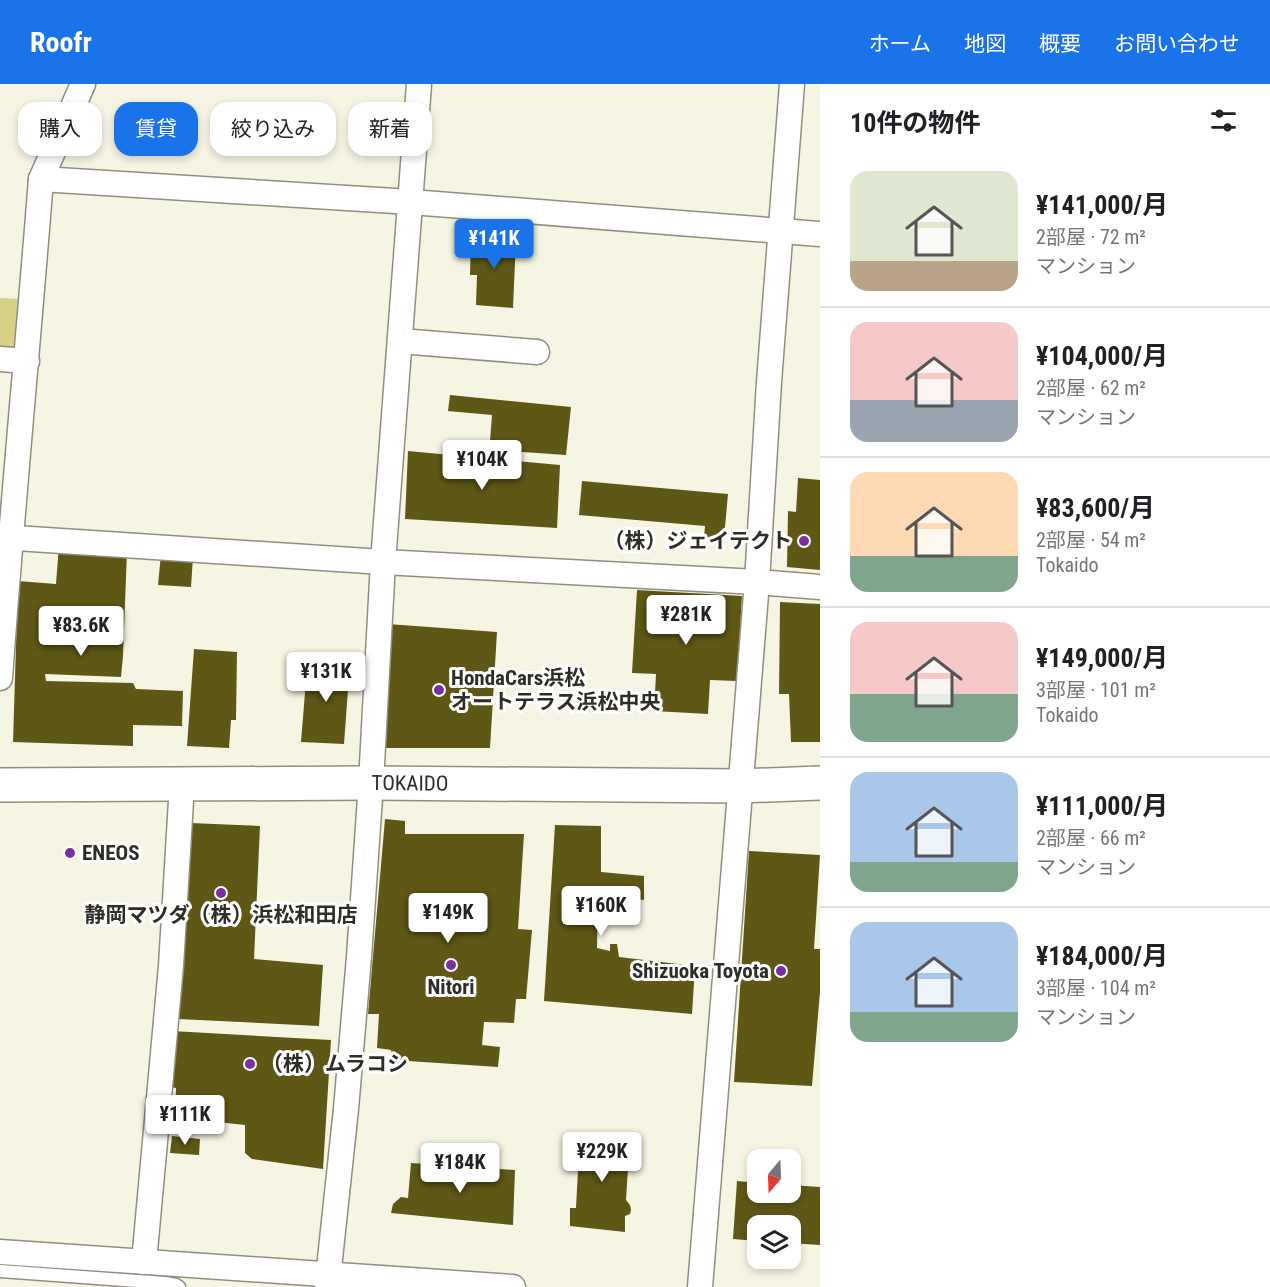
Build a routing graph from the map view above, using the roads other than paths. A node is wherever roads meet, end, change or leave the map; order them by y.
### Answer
1 (83, 84) edge
2 (419, 84) edge
3 (792, 84) edge
4 (41, 179) junction
5 (411, 202) junction
6 (782, 231) junction
7 (820, 234) edge
8 (400, 341) junction
9 (537, 352) dead end
10 (0, 359) edge
11 (27, 361) junction
12 (5, 537) edge
13 (383, 562) junction
14 (757, 582) junction
15 (820, 587) edge
16 (0, 678) edge
17 (371, 783) junction
18 (820, 783) edge
19 (0, 784) edge
20 (182, 784) junction
21 (740, 786) junction
22 (0, 1252) edge
23 (144, 1262) junction
24 (0, 1271) edge
25 (40, 1281) edge
26 (328, 1281) edge
27 (179, 1287) edge
28 (513, 1287) edge
29 (700, 1287) edge

1 - 4 street
2 - 5 street
3 - 6 street
4 - 5 street
4 - 11 street
5 - 6 street
5 - 8 street
6 - 7 street
6 - 14 street
8 - 9 street
8 - 13 street
10 - 11 street
11 - 12 street
12 - 13 street
12 - 16 street
13 - 14 street
13 - 17 street
14 - 15 street
14 - 21 street
17 - 20 highway, TOKAIDO
17 - 21 highway, TOKAIDO
17 - 26 street
18 - 21 highway, TOKAIDO
19 - 20 highway, TOKAIDO
20 - 23 street
21 - 29 street
22 - 23 street
23 - 26 street
24 - 25 lane
25 - 27 lane
26 - 28 street

